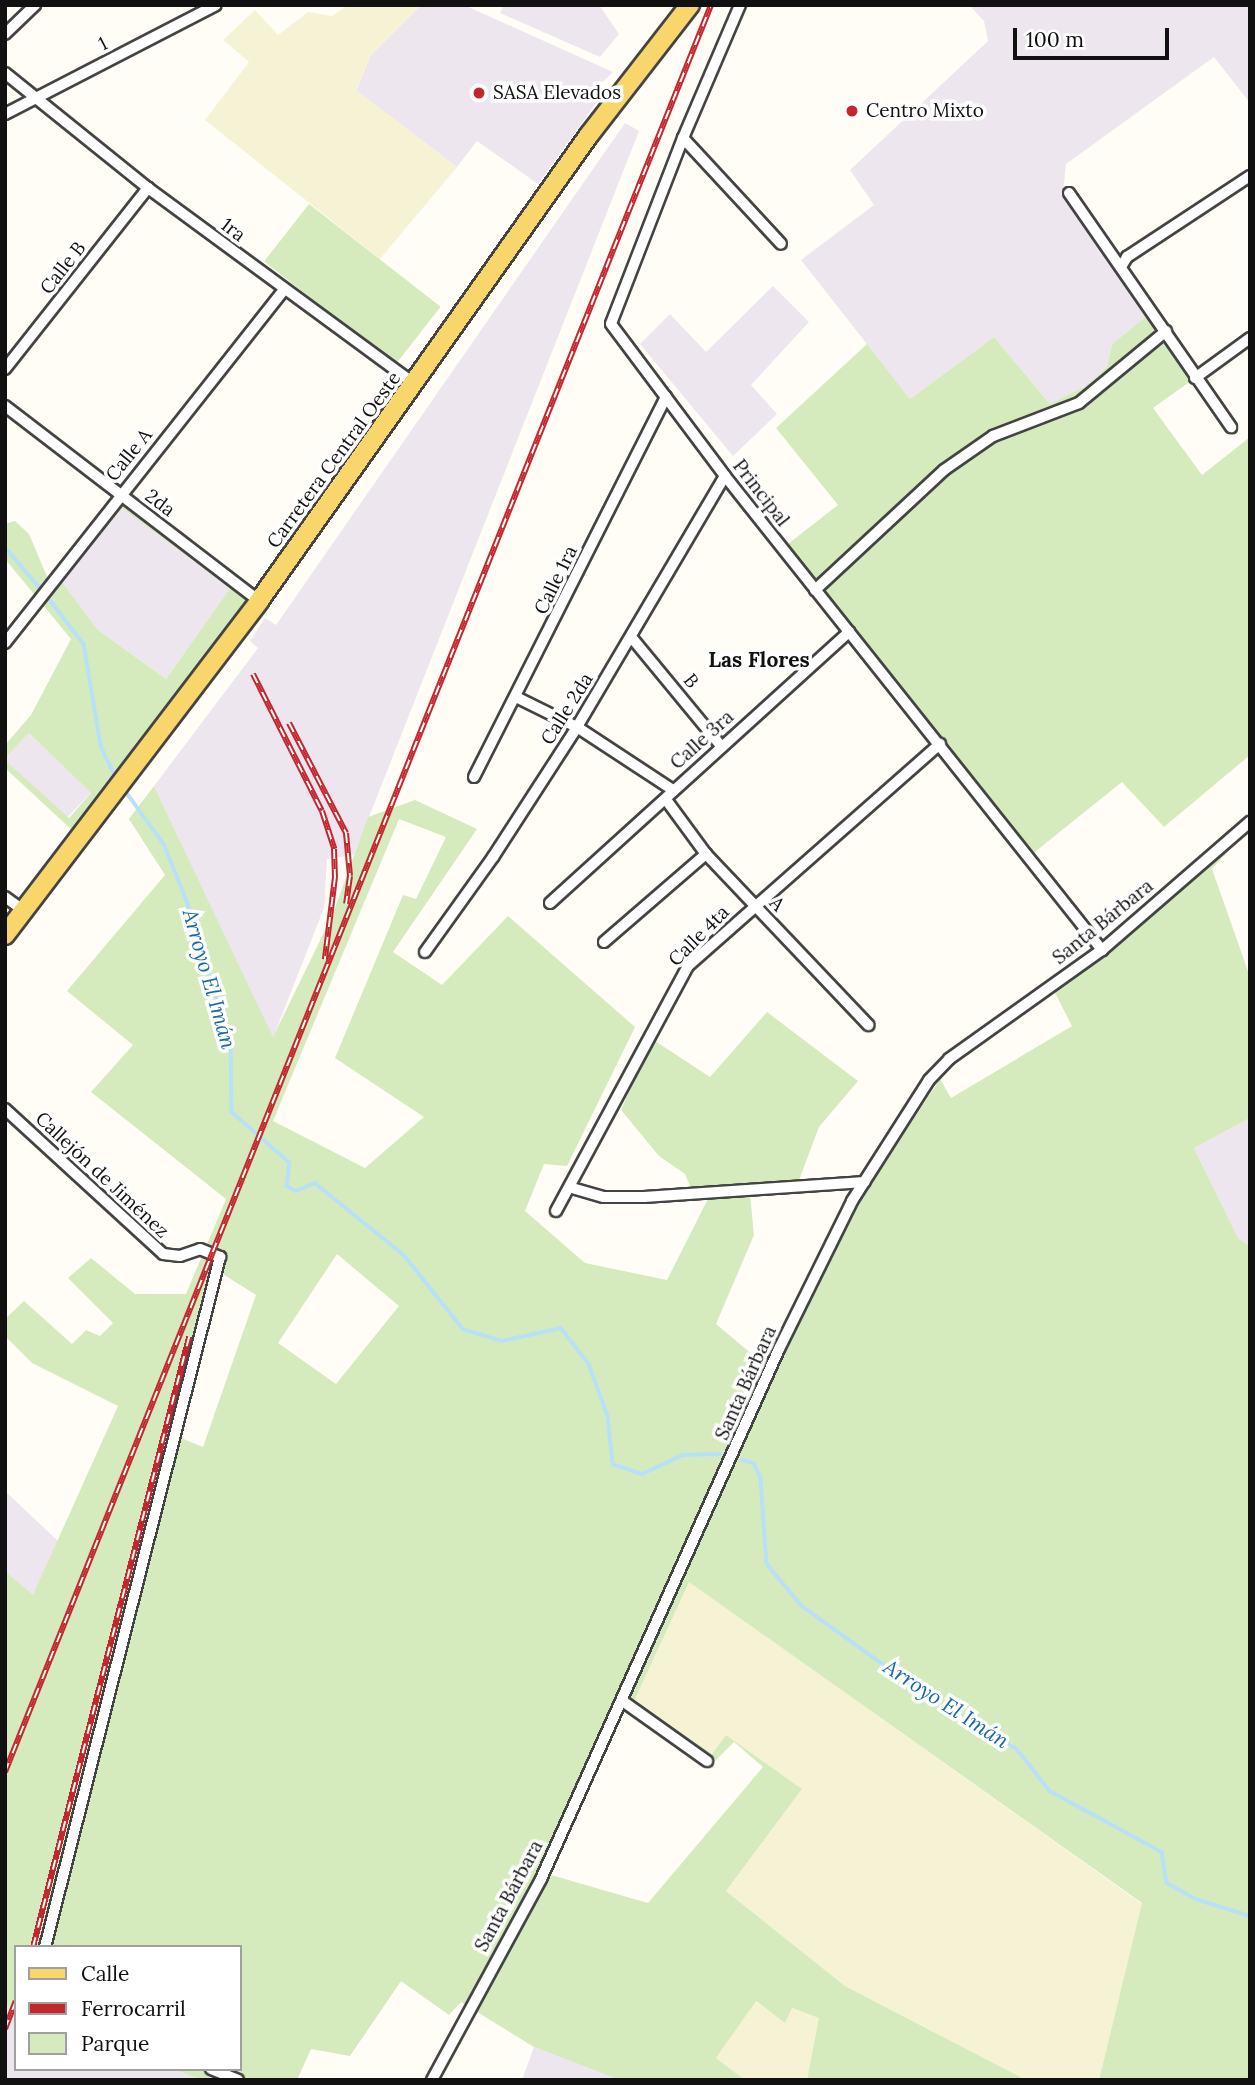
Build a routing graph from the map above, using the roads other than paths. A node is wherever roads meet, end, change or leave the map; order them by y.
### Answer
1 (35, 5) edge
2 (216, 5) edge
3 (690, 5) edge
4 (740, 5) edge
5 (5, 34) edge
6 (5, 73) edge
7 (34, 99) junction
8 (5, 114) edge
9 (683, 138) junction
10 (1250, 176) edge
11 (148, 188) junction
12 (1069, 193) dead end
13 (781, 244) dead end
14 (1121, 267) junction
15 (283, 291) junction
16 (1166, 331) junction
17 (1250, 338) edge
18 (5, 369) edge
19 (1195, 378) junction
20 (415, 384) junction
21 (666, 397) junction
22 (5, 406) edge
23 (1231, 428) dead end
24 (725, 476) junction
25 (120, 495) junction
26 (816, 590) junction
27 (260, 601) junction
28 (849, 632) junction
29 (632, 638) junction
30 (5, 643) edge
31 (518, 698) junction
32 (577, 727) junction
33 (940, 744) junction
34 (722, 747) junction
35 (474, 778) dead end
36 (673, 790) junction
37 (667, 801) junction
38 (1250, 822) edge
39 (706, 854) junction
40 (5, 897) edge
41 (550, 903) dead end
42 (755, 905) junction
43 (24, 911) junction
44 (5, 934) edge
45 (604, 943) dead end
46 (1102, 950) junction
47 (425, 952) dead end
48 (868, 1025) dead end
49 (5, 1109) edge
50 (864, 1182) junction
51 (572, 1188) junction
52 (556, 1211) dead end
53 (624, 1702) junction
54 (708, 1761) dead end
55 (46, 1945) edge
56 (216, 2071) edge
57 (238, 2080) edge
58 (432, 2080) edge

1 - 5 street
2 - 7 street, 1
3 - 20 main road, Carretera Central Oeste
4 - 9 street, Principal
6 - 7 street, 1ra
7 - 8 street, 1
7 - 11 street, 1ra
9 - 13 street
9 - 21 street, Principal
10 - 14 street
11 - 15 street, 1ra
11 - 18 street, Calle B
12 - 14 street
14 - 16 street
15 - 20 street, 1ra
15 - 25 street, Calle A
16 - 19 street
16 - 26 street
17 - 19 street
19 - 23 street
20 - 27 main road, Carretera Central Oeste
21 - 24 street, Principal
21 - 31 street, Calle 1ra
22 - 25 street, 2da
24 - 26 street, Principal
24 - 29 street, Calle 2da
25 - 27 street, 2da
25 - 30 street, Calle A
26 - 28 street, Principal
27 - 43 main road, Carretera Central Oeste
28 - 33 street, Principal
28 - 34 street, Calle 3ra
29 - 32 street, Calle 2da
29 - 34 street, B
31 - 32 street
31 - 35 street, Calle 1ra
32 - 36 street
32 - 47 street, Calle 2da
33 - 42 street, Calle 4ta
33 - 46 street, Principal
34 - 36 street, Calle 3ra
36 - 37 street, Calle 3ra
37 - 39 street, A
37 - 41 street, Calle 3ra
38 - 46 street, Santa Bárbara
39 - 42 street, A
39 - 45 street
40 - 43 street
42 - 48 street, A
42 - 51 street, Calle 4ta
43 - 44 main road, Carretera Central Oeste
46 - 50 street, Santa Bárbara
49 - 55 street, Callejón de Jiménez
50 - 51 street
50 - 53 street, Santa Bárbara
51 - 52 street, Calle 4ta
53 - 54 street
53 - 58 street, Santa Bárbara
56 - 57 street

